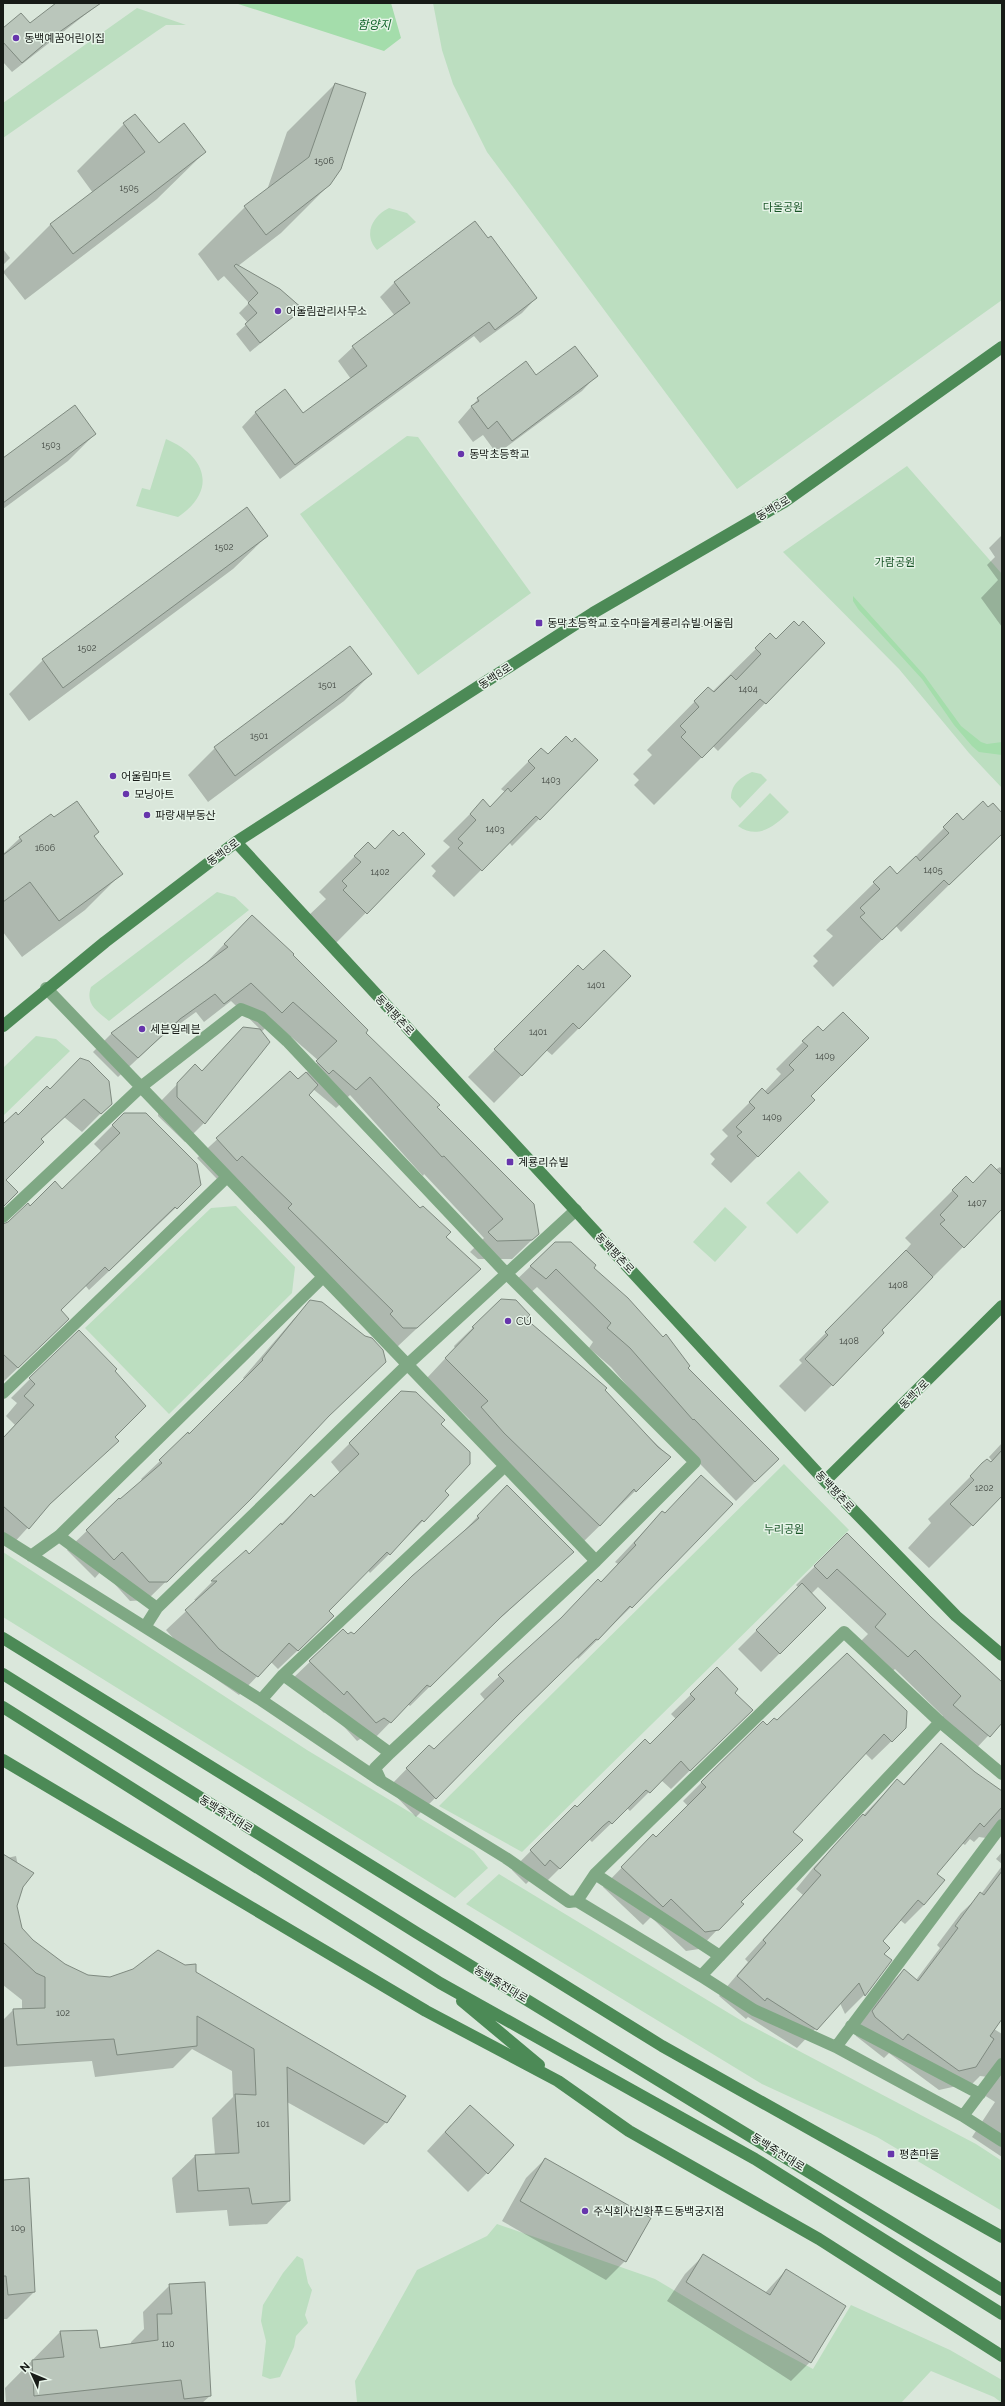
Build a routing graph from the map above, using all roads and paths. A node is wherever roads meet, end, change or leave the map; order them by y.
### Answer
1 (1002, 347) edge
2 (236, 842) junction
3 (46, 988) junction
4 (3, 1026) edge
5 (142, 1086) junction
6 (226, 1178) junction
7 (576, 1210) junction
8 (3, 1217) edge
9 (506, 1273) junction
10 (323, 1278) junction
11 (1002, 1306) edge
12 (407, 1365) junction
13 (3, 1393) edge
14 (504, 1467) junction
15 (825, 1481) junction
16 (59, 1536) junction
17 (3, 1538) edge
18 (31, 1556) junction
19 (596, 1561) junction
20 (158, 1608) junction
21 (145, 1627) junction
22 (3, 1638) edge
23 (1002, 1655) edge
24 (3, 1674) edge
25 (283, 1676) junction
26 (261, 1700) junction
27 (3, 1706) edge
28 (940, 1722) junction
29 (390, 1753) junction
30 (3, 1760) edge
31 (1002, 1774) edge
32 (381, 1782) junction
33 (1002, 1825) edge
34 (596, 1874) junction
35 (577, 1901) junction
36 (720, 1956) junction
37 (701, 1976) junction
38 (440, 1982) junction
39 (851, 2026) junction
40 (836, 2047) junction
41 (1002, 2064) edge
42 (558, 2082) junction
43 (980, 2094) junction
44 (963, 2116) junction
45 (1002, 2141) edge
46 (1002, 2237) edge
47 (1002, 2290) edge
48 (1002, 2314) edge
49 (1002, 2356) edge

1 - 2 main road, 동백8로
2 - 3 main road, 동백8로
2 - 7 main road, 동백평촌로
3 - 4 main road, 동백8로
3 - 5 street
5 - 6 street
5 - 8 street
5 - 9 street
6 - 10 street
6 - 13 street
7 - 9 street
7 - 15 main road, 동백평촌로
9 - 12 street
9 - 19 street
10 - 12 street
10 - 16 street
11 - 15 main road, 동백7로
12 - 14 street
12 - 20 street
14 - 19 street
14 - 25 street
15 - 23 main road, 동백평촌로
16 - 18 street
16 - 20 street
17 - 18 street
18 - 21 street
19 - 29 street
20 - 21 street
21 - 26 street
22 - 46 main road
24 - 47 main road, 동백죽전대로
25 - 26 street
25 - 29 street
26 - 32 street
27 - 38 main road, 동백죽전대로
28 - 31 street
28 - 34 street
28 - 36 street
29 - 32 street
30 - 42 main road
32 - 35 street
33 - 39 street
34 - 35 street
34 - 36 street
35 - 37 street
36 - 37 street
37 - 40 street
38 - 42 main road
38 - 48 main road, 동백죽전대로
39 - 40 street
39 - 43 street
40 - 44 street
41 - 43 street
42 - 49 main road
43 - 44 street
44 - 45 street

